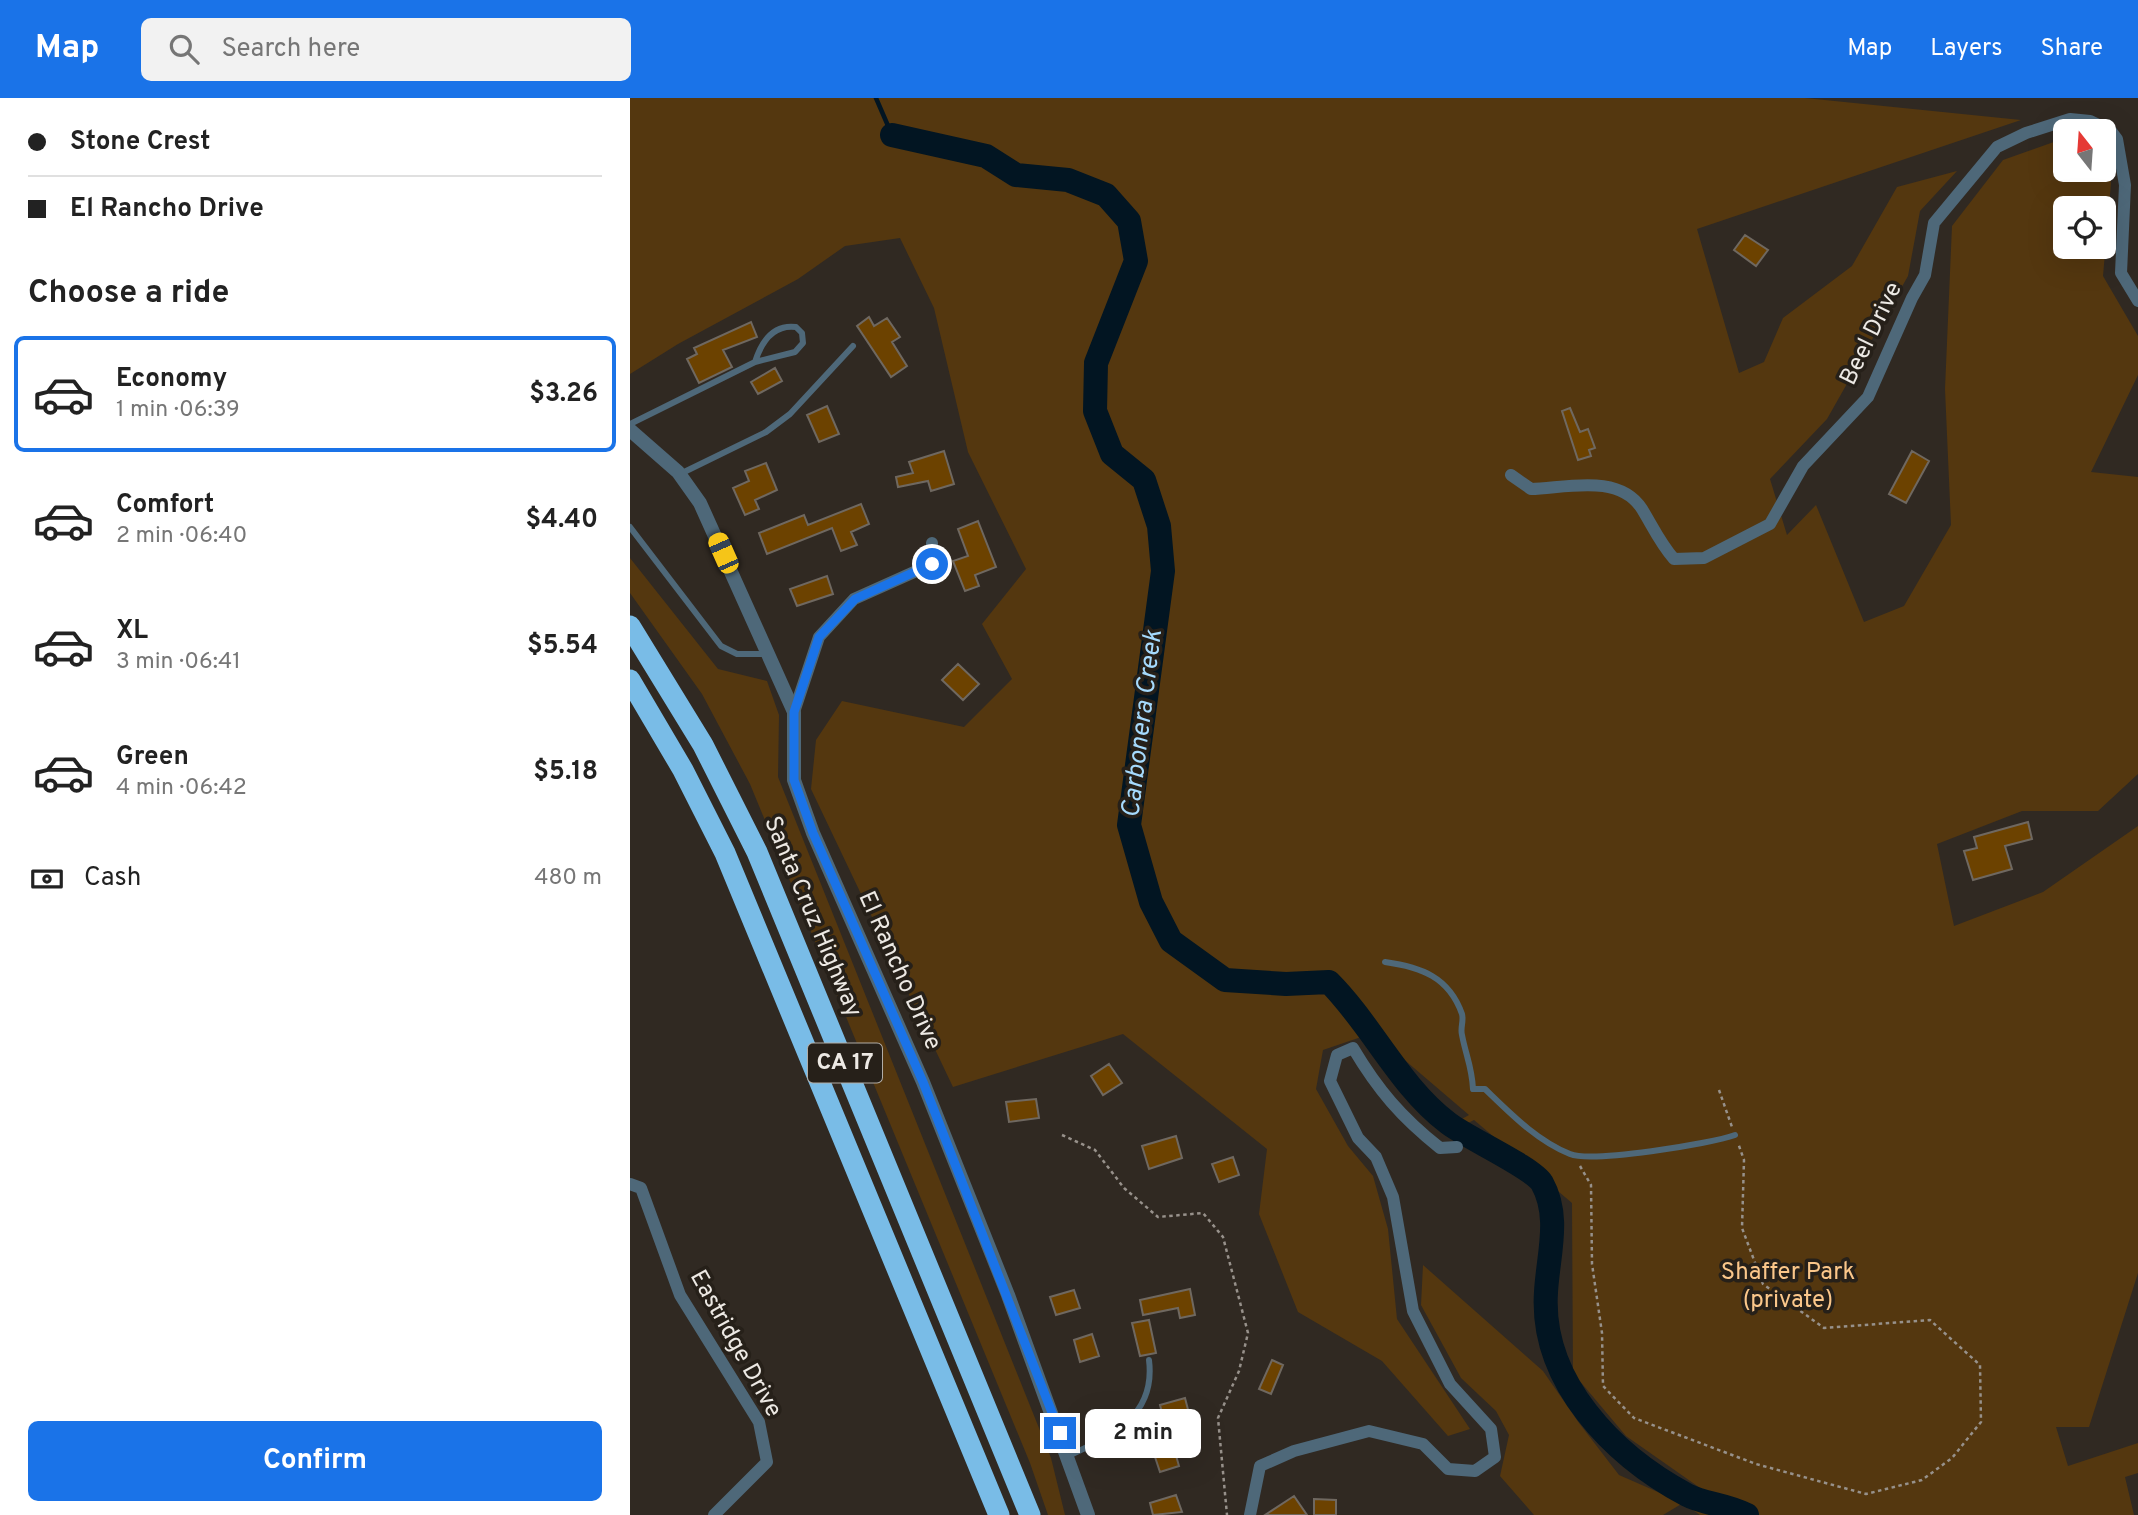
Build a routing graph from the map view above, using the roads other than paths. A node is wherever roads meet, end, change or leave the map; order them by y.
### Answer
1 (2138, 301) edge
2 (853, 346) dead end
3 (755, 362) junction
4 (630, 424) edge
5 (630, 429) edge
6 (681, 474) junction
7 (1511, 475) dead end
8 (631, 527) edge
9 (932, 543) dead end
10 (630, 626) edge
11 (768, 654) junction
12 (630, 680) edge
13 (794, 712) junction
14 (1385, 962) dead end
15 (1735, 1135) road end
16 (1457, 1147) dead end
17 (630, 1184) edge
18 (1149, 1360) dead end
19 (1068, 1456) junction
20 (714, 1515) edge
21 (999, 1515) edge
22 (1030, 1515) edge
23 (1088, 1515) edge
24 (1250, 1515) edge

1 - 7 street, Beel Drive
2 - 6 lane
3 - 3 lane
3 - 4 lane
5 - 6 street, El Rancho Drive
6 - 11 street, El Rancho Drive
8 - 11 lane
9 - 13 street
10 - 22 highway, Santa Cruz Highway / CA 17
11 - 13 street, El Rancho Drive
12 - 21 highway, CA 17
13 - 19 street, El Rancho Drive
14 - 15 lane
16 - 24 street
17 - 20 street, Eastridge Drive
18 - 19 lane
19 - 23 street, El Rancho Drive

